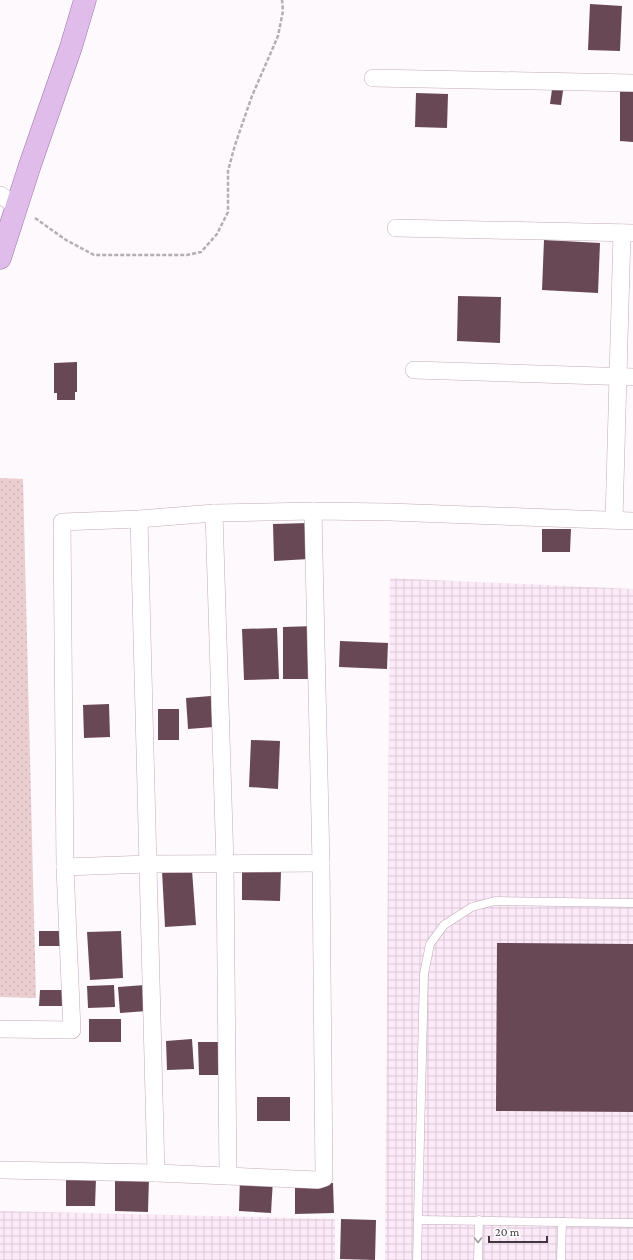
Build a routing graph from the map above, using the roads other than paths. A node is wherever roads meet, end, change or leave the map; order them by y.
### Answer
1 (86, 0) edge
2 (373, 78) dead end
3 (633, 83) edge
4 (9, 200) edge
5 (396, 228) dead end
6 (628, 233) edge
7 (0, 258) edge
8 (414, 370) dead end
9 (626, 377) edge
10 (313, 511) junction
11 (214, 513) junction
12 (139, 519) junction
13 (614, 520) junction
14 (633, 521) edge
15 (225, 863) junction
16 (321, 863) junction
17 (148, 864) junction
18 (65, 867) junction
19 (633, 903) edge
20 (0, 1029) edge
21 (0, 1170) edge
22 (156, 1173) junction
23 (228, 1176) junction
24 (418, 1220) junction
25 (479, 1220) junction
26 (562, 1222) junction
27 (633, 1223) edge
28 (417, 1260) edge
29 (478, 1260) edge
30 (561, 1260) edge

1 - 4 main road
2 - 3 street
4 - 7 main road
5 - 6 street
6 - 9 street
8 - 9 street
9 - 13 street
10 - 11 street
10 - 13 street
10 - 16 street
11 - 12 street
11 - 15 street
12 - 17 street
12 - 18 street
13 - 14 street
15 - 16 street
15 - 17 street
15 - 23 street
16 - 23 street
17 - 18 street
17 - 22 street
18 - 20 street
19 - 24 lane
21 - 22 street
22 - 23 street
24 - 25 lane
24 - 28 lane
25 - 26 lane
25 -> 29 lane
26 - 27 lane
26 - 30 lane

